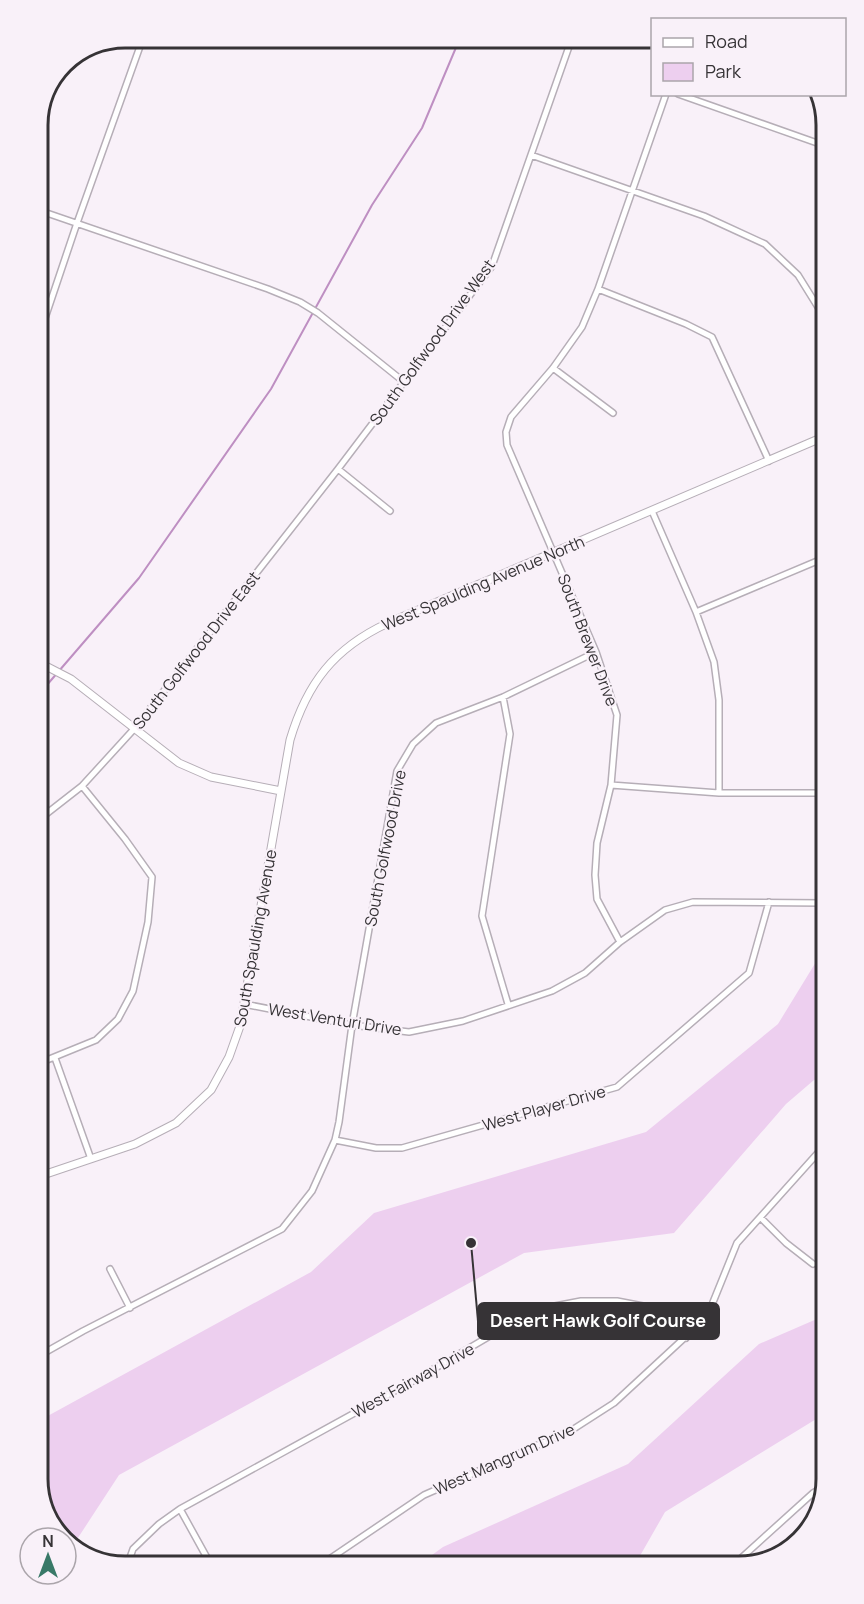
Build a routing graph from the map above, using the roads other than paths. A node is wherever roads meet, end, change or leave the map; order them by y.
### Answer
1 (139, 48) edge
2 (569, 48) edge
3 (665, 96) edge
4 (684, 96) edge
5 (816, 143) edge
6 (531, 156) junction
7 (632, 190) junction
8 (48, 213) edge
9 (76, 223) junction
10 (598, 290) junction
11 (816, 302) edge
12 (48, 309) edge
13 (553, 368) junction
14 (404, 382) junction
15 (613, 413) dead end
16 (816, 440) edge
17 (769, 461) junction
18 (338, 469) junction
19 (390, 511) dead end
20 (652, 511) junction
21 (553, 553) junction
22 (816, 562) edge
23 (696, 612) junction
24 (596, 652) junction
25 (48, 667) edge
26 (323, 670) joint
27 (502, 697) junction
28 (134, 729) junction
29 (611, 785) junction
30 (82, 786) junction
31 (281, 791) junction
32 (719, 793) junction
33 (816, 793) edge
34 (48, 813) edge
35 (769, 902) junction
36 (816, 903) edge
37 (620, 942) junction
38 (244, 1004) junction
39 (508, 1004) junction
40 (352, 1025) junction
41 (55, 1058) junction
42 (48, 1060) edge
43 (335, 1140) junction
44 (816, 1155) edge
45 (91, 1159) junction
46 (48, 1173) edge
47 (761, 1218) junction
48 (813, 1264) dead end
49 (110, 1269) dead end
50 (130, 1308) junction
51 (686, 1338) junction
52 (48, 1351) edge
53 (813, 1493) edge
54 (180, 1509) junction
55 (130, 1556) edge
56 (206, 1556) edge
57 (334, 1556) edge
58 (744, 1556) edge

1 - 9 street
2 - 6 street, South Golfwood Drive West
3 - 7 street, South Brewer Drive
4 - 5 street
6 - 7 street
6 - 14 street, South Golfwood Drive West
7 - 10 street, South Brewer Drive
7 - 11 street
8 - 9 street
9 - 12 street
9 - 14 street
10 - 13 street, South Brewer Drive
10 - 17 street
13 - 15 street
13 - 21 street, South Brewer Drive
14 - 18 street, South Golfwood Drive West
16 - 17 street, West Spaulding Avenue North
17 - 20 street, West Spaulding Avenue North
18 - 19 street
18 - 28 street, South Golfwood Drive East
20 - 21 street, West Spaulding Avenue North
20 - 23 street
21 - 24 street, South Brewer Drive
21 - 26 street, West Spaulding Avenue North
22 - 23 street
23 - 32 street
24 - 27 street, South Golfwood Drive
24 - 29 street, South Brewer Drive
25 - 28 street
26 - 31 street, South Spaulding Avenue
27 - 39 street
27 - 40 street, South Golfwood Drive
28 - 30 street, South Golfwood Drive East
28 - 31 street
29 - 32 street
29 - 37 street, South Brewer Drive
30 - 34 street, South Golfwood Drive East
30 - 41 street
31 - 38 street, South Spaulding Avenue
32 - 33 street
35 - 36 street, West Venturi Drive
35 - 37 street, West Venturi Drive
35 - 43 street, West Player Drive
37 - 39 street, West Venturi Drive
38 - 40 street, West Venturi Drive
38 - 45 street, South Spaulding Avenue
39 - 40 street, West Venturi Drive
40 - 43 street, South Golfwood Drive
41 - 42 street
41 - 45 street
43 - 50 street, South Golfwood Drive
44 - 47 street, West Mangrum Drive
45 - 46 street, South Spaulding Avenue
47 - 48 street
47 - 51 street, West Mangrum Drive
49 - 50 street
50 - 52 street, South Golfwood Drive
51 - 54 street, West Fairway Drive
51 - 57 street, West Mangrum Drive
53 - 58 street
54 - 55 street, West Fairway Drive
54 - 56 street

